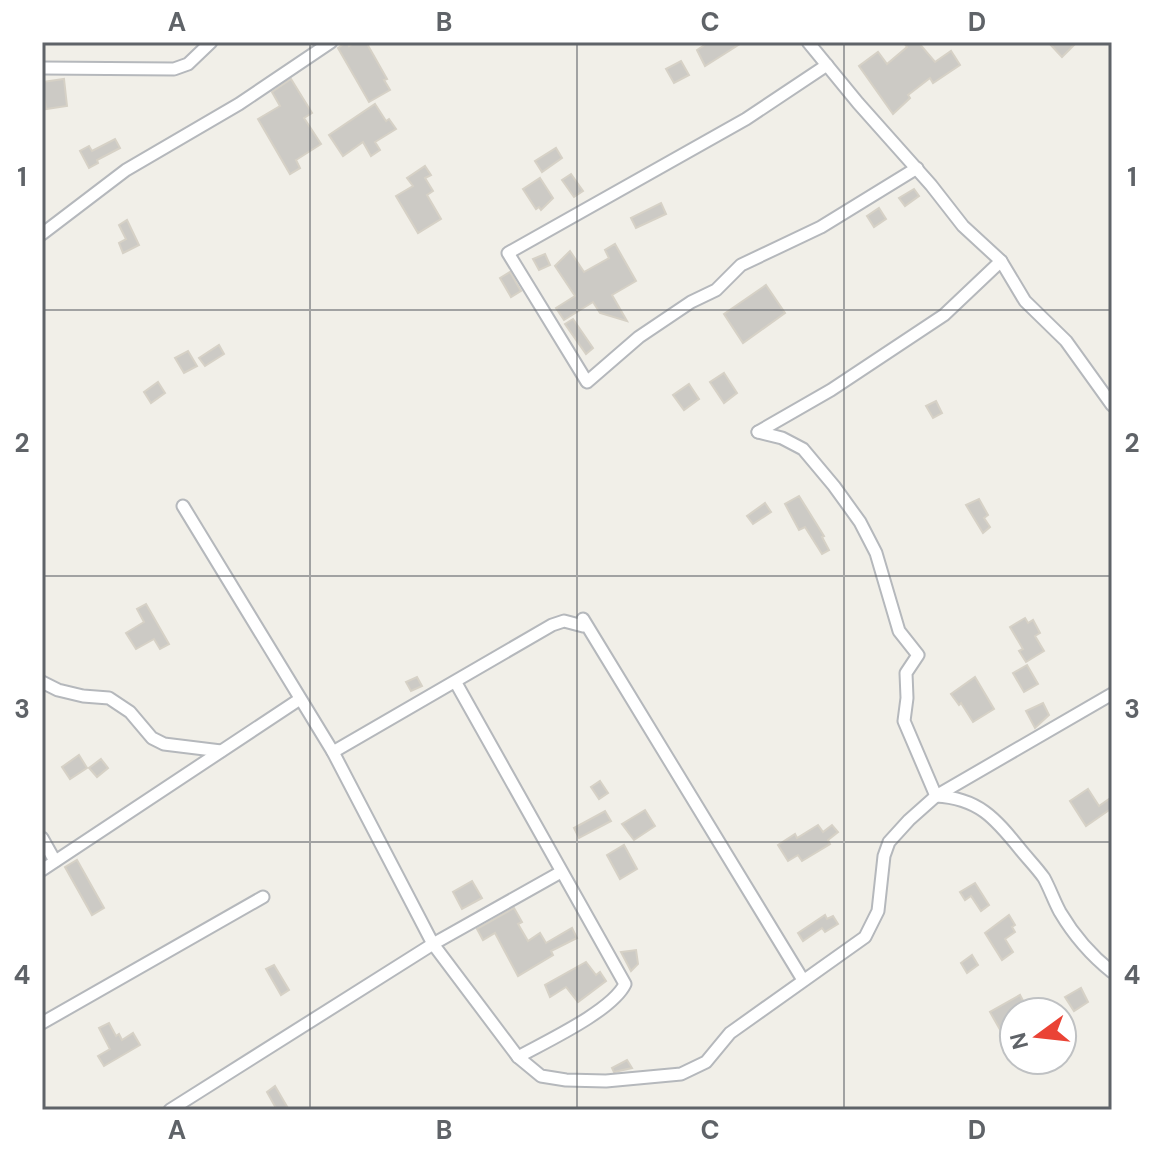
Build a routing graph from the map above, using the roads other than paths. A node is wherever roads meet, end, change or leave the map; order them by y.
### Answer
1 (211, 42) edge
2 (331, 42) edge
3 (808, 42) edge
4 (827, 65) junction
5 (42, 68) edge
6 (917, 168) junction
7 (42, 234) edge
8 (1001, 261) junction
9 (1112, 405) edge
10 (183, 506) dead end
11 (42, 682) edge
12 (456, 683) junction
13 (1112, 694) edge
14 (300, 699) junction
15 (222, 751) junction
16 (333, 752) junction
17 (936, 796) junction
18 (42, 838) edge
19 (55, 861) junction
20 (42, 870) edge
21 (561, 872) junction
22 (263, 897) dead end
23 (433, 944) junction
24 (1112, 972) edge
25 (803, 980) junction
26 (42, 1023) edge
27 (518, 1057) junction
28 (170, 1110) edge

1 - 5 street
2 - 7 street
3 - 4 street
4 - 6 street
4 - 6 street
6 - 8 street
8 - 9 street
8 - 17 street
10 - 14 street
11 - 15 street
12 - 16 street
12 - 21 street
12 - 25 street
13 - 17 street
14 - 15 street
14 - 16 street
15 - 19 street
16 - 23 street
17 - 24 street
17 - 25 street
18 - 19 street
19 - 20 street
21 - 23 street
21 - 27 street
22 - 26 street
23 - 27 street
23 - 28 street
25 - 27 street

